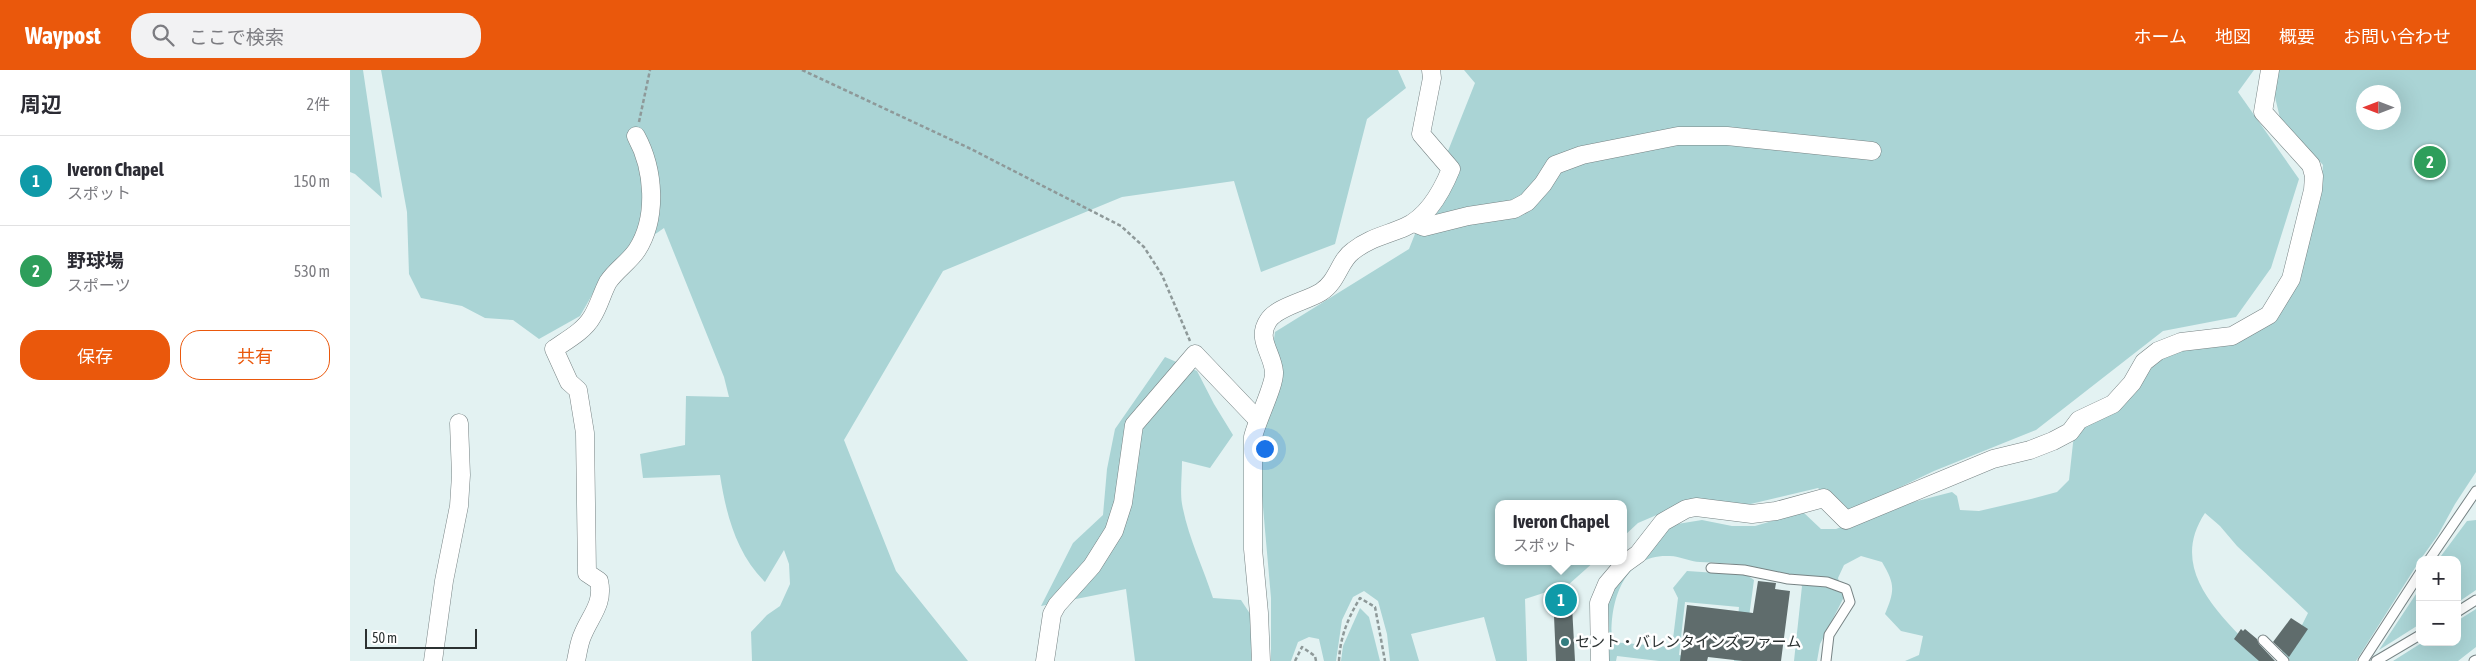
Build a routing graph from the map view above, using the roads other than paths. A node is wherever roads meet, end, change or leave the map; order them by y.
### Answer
1 (1431, 70) edge
2 (2270, 70) edge
3 (636, 136) road end
4 (1872, 151) dead end
5 (1414, 223) junction
6 (1257, 419) junction
7 (459, 422) dead end
8 (2476, 491) edge
9 (2432, 556) edge
10 (1627, 562) edge
11 (1623, 565) edge
12 (1711, 568) dead end
13 (2416, 579) edge
14 (2476, 600) edge
15 (2461, 609) edge
16 (2416, 637) edge
17 (2263, 640) dead end
18 (433, 661) edge
19 (576, 661) edge
20 (1045, 661) edge
21 (1261, 661) edge
22 (1600, 661) edge
23 (1826, 661) edge
24 (2284, 661) edge
25 (2363, 661) edge
26 (2376, 661) edge

1 - 5 street
2 - 10 street
3 - 19 street
4 - 5 street
5 - 6 street
6 - 20 street
6 - 21 street
7 - 18 street
8 - 9 lane
11 - 22 street
12 - 23 lane
13 - 25 lane
14 - 15 lane
16 - 26 lane
17 - 24 lane

